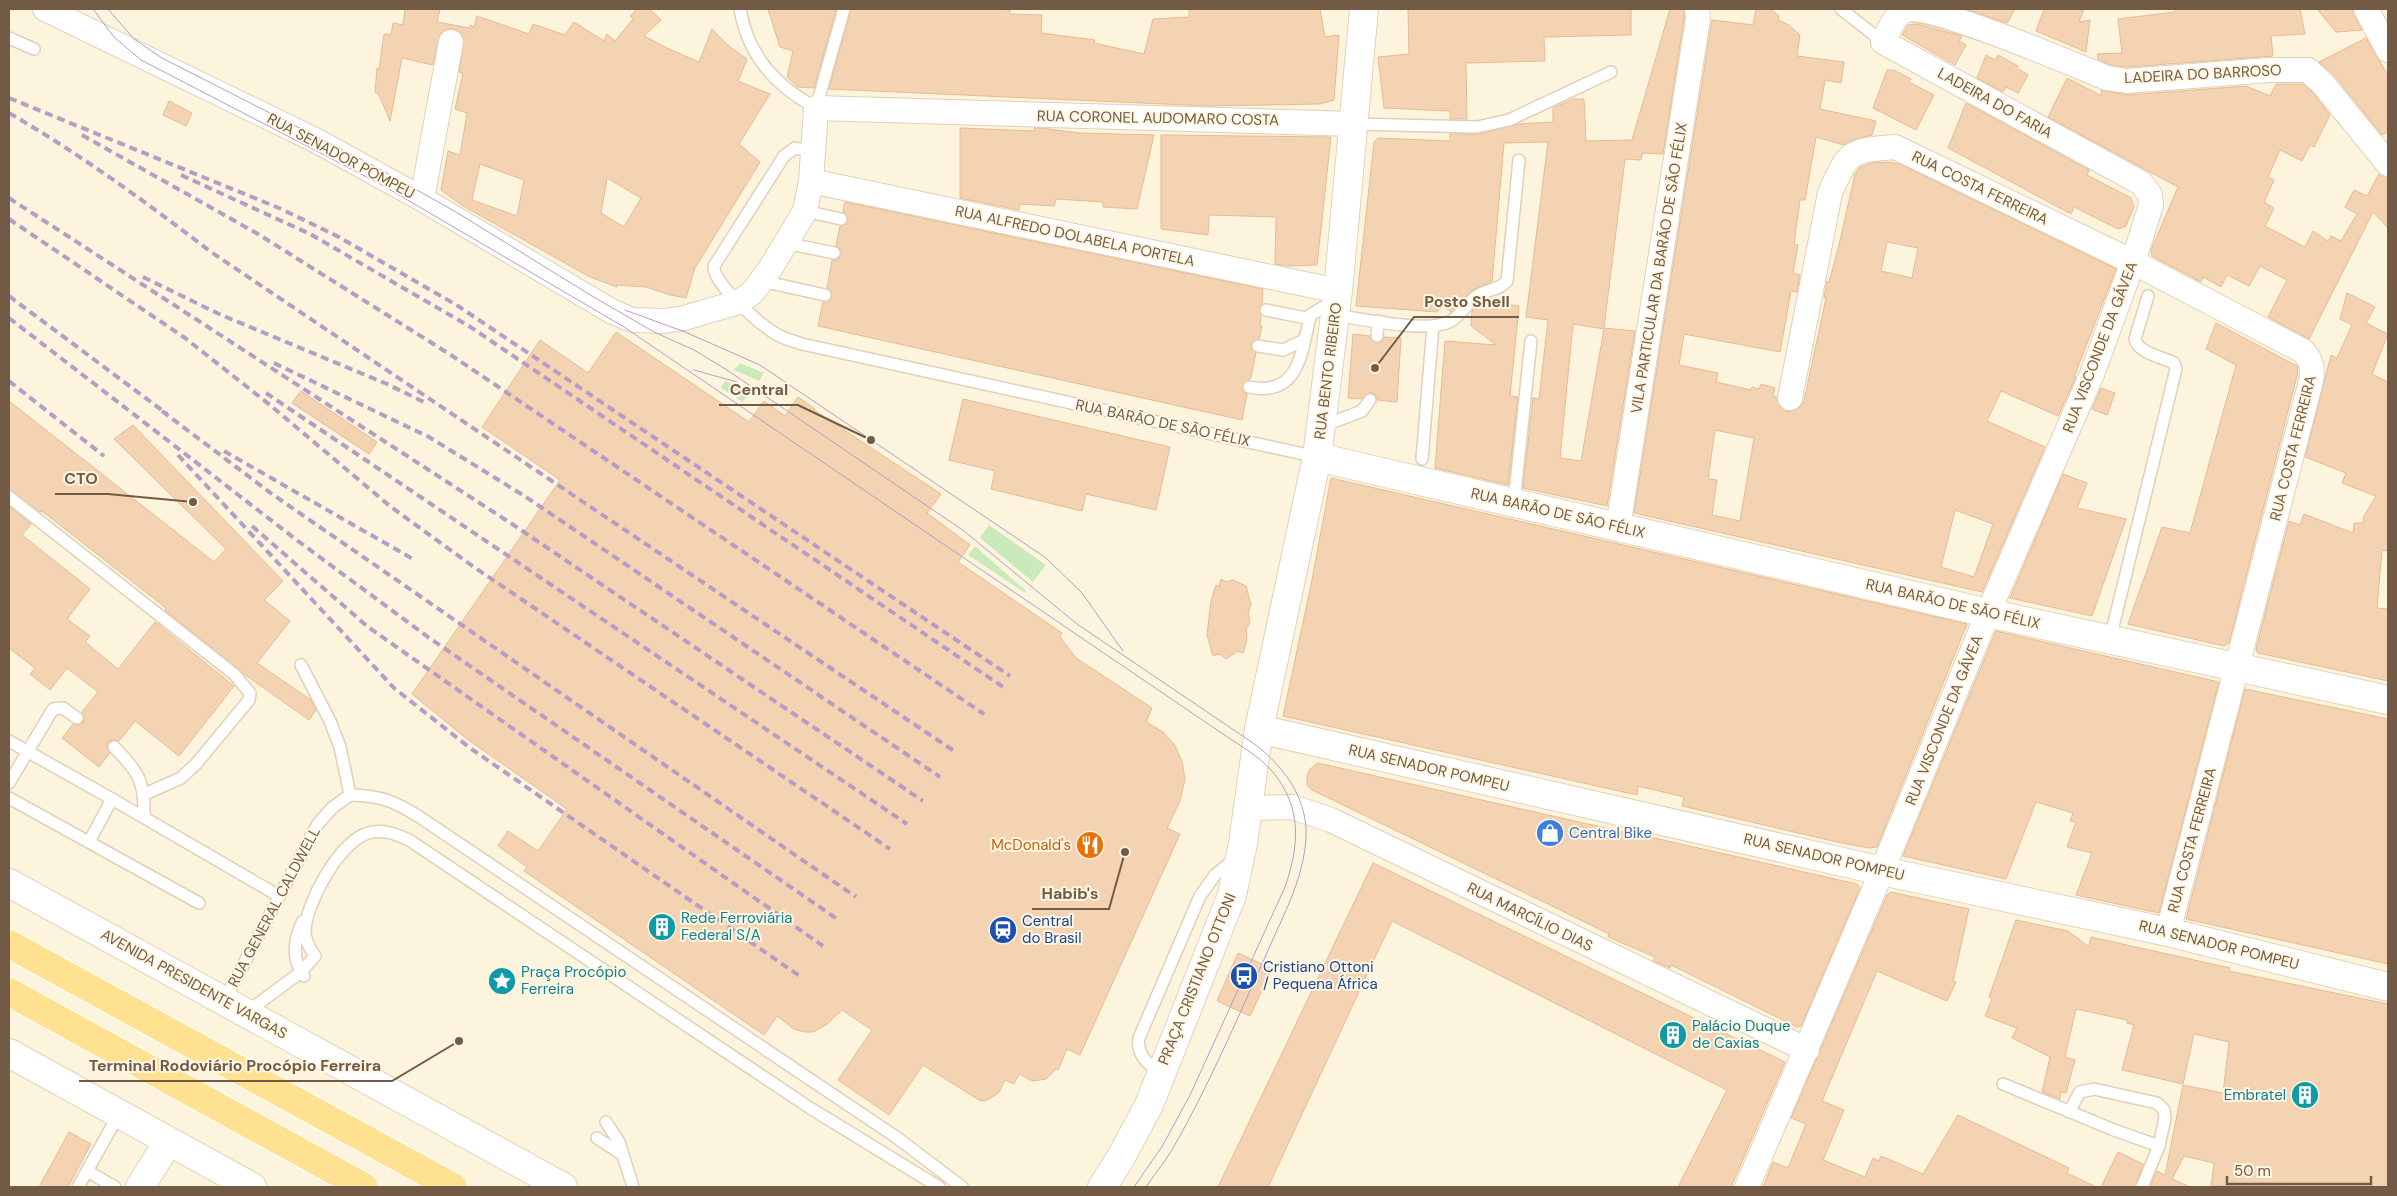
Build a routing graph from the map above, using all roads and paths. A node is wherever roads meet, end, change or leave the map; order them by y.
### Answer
1 (45, 9) edge
2 (85, 9) edge
3 (844, 9) edge
4 (1364, 9) edge
5 (1697, 9) edge
6 (1841, 9) edge
7 (2366, 9) edge
8 (741, 13) edge
9 (97, 33) junction
10 (9, 38) edge
11 (451, 42) dead end
12 (1883, 42) junction
13 (34, 48) dead end
14 (2388, 50) edge
15 (1611, 72) dead end
16 (816, 108) junction
17 (1354, 124) junction
18 (814, 152) junction
19 (1519, 160) dead end
20 (2388, 164) edge
21 (811, 180) junction
22 (2150, 194) joint
23 (422, 199) junction
24 (805, 211) junction
25 (842, 219) dead end
26 (786, 243) junction
27 (834, 253) dead end
28 (2134, 262) junction
29 (762, 281) junction
30 (825, 294) dead end
31 (2148, 296) dead end
32 (739, 302) junction
33 (1330, 305) junction
34 (1266, 310) dead end
35 (1378, 321) junction
36 (1433, 326) junction
37 (1377, 336) dead end
38 (1304, 340) junction
39 (1531, 341) dead end
40 (1258, 346) dead end
41 (1249, 387) dead end
42 (1790, 398) dead end
43 (1370, 400) dead end
44 (1321, 427) junction
45 (1317, 457) junction
46 (1422, 459) dead end
47 (9, 496) edge
48 (1514, 503) junction
49 (1618, 527) junction
50 (1988, 613) junction
51 (2110, 639) junction
52 (301, 665) dead end
53 (2237, 666) junction
54 (2388, 700) edge
55 (77, 718) dead end
56 (1259, 729) junction
57 (9, 741) edge
58 (114, 747) dead end
59 (27, 752) junction
60 (9, 783) edge
61 (145, 794) junction
62 (350, 795) junction
63 (9, 798) edge
64 (112, 798) junction
65 (1248, 808) junction
66 (144, 817) junction
67 (89, 842) junction
68 (1882, 871) junction
69 (9, 883) edge
70 (279, 896) junction
71 (199, 903) dead end
72 (310, 908) junction
73 (2168, 932) junction
74 (9, 944) edge
75 (302, 974) junction
76 (2388, 987) edge
77 (9, 992) edge
78 (235, 1007) junction
79 (1807, 1050) junction
80 (9, 1053) edge
81 (2002, 1084) dead end
82 (2069, 1112) junction
83 (119, 1114) junction
84 (606, 1122) dead end
85 (597, 1138) dead end
86 (168, 1142) junction
87 (2159, 1146) junction
88 (623, 1155) junction
89 (87, 1171) junction
90 (1106, 1185) edge
91 (78, 1187) edge
92 (115, 1187) edge
93 (140, 1187) edge
94 (252, 1187) edge
95 (364, 1187) edge
96 (453, 1187) edge
97 (563, 1187) edge
98 (633, 1187) edge
99 (939, 1187) edge
100 (962, 1187) edge
101 (1747, 1187) edge
102 (2142, 1187) edge

1 - 9 street, RUA SENADOR POMPEU
2 - 9 street
3 - 16 lane
4 - 17 street, RUA BENTO RIBEIRO
5 - 49 street, VILA PARTICULAR DA BARÃO DE SÃO FÉLIX
6 - 12 lane, LADEIRA DO FARIA
7 - 14 street
8 - 16 lane, RUA CORONEL AUDOMARO COSTA
9 - 23 street, RUA SENADOR POMPEU
10 - 13 lane
11 - 23 street
12 - 20 street, LADEIRA DO BARROSO
12 - 22 street, LADEIRA DO FARIA
15 - 17 lane, RUA CORONEL AUDOMARO COSTA
16 - 17 street, RUA CORONEL AUDOMARO COSTA
16 - 18 street
17 - 33 street, RUA BENTO RIBEIRO
18 - 21 street
18 - 32 lane
19 - 36 lane
21 - 24 street
21 - 33 street, RUA ALFREDO DOLABELA PORTELA
22 - 28 street, RUA VISCONDE DA GÁVEA
23 - 32 street, RUA SENADOR POMPEU
24 - 25 lane
24 - 26 street
26 - 27 lane
26 - 29 street
28 - 42 street, RUA COSTA FERREIRA
28 - 50 street, RUA VISCONDE DA GÁVEA
28 - 53 street, RUA COSTA FERREIRA
29 - 30 lane
29 - 32 street
31 - 51 lane
32 - 45 lane, RUA BARÃO DE SÃO FÉLIX
33 - 34 lane
33 - 35 lane
33 - 38 lane
33 - 44 street, RUA BENTO RIBEIRO
35 - 36 lane
35 - 37 lane
36 - 46 lane
38 - 40 lane
38 - 41 lane
39 - 48 lane
43 - 44 lane
44 - 45 street, RUA BENTO RIBEIRO
45 - 48 street, RUA BARÃO DE SÃO FÉLIX
45 - 56 street, RUA BENTO RIBEIRO
47 - 61 lane
48 - 49 street, RUA BARÃO DE SÃO FÉLIX
49 - 50 street, RUA BARÃO DE SÃO FÉLIX
50 - 51 street, RUA BARÃO DE SÃO FÉLIX
50 - 68 street, RUA VISCONDE DA GÁVEA
51 - 53 street, RUA BARÃO DE SÃO FÉLIX
52 - 62 lane
53 - 54 street, RUA BARÃO DE SÃO FÉLIX
53 - 73 street, RUA COSTA FERREIRA
55 - 59 lane
56 - 65 street, PRAÇA CRISTIANO OTTONI
56 - 68 street, RUA SENADOR POMPEU
57 - 59 lane
58 - 61 lane
59 - 60 lane
59 - 64 lane
61 - 66 lane
62 - 70 lane, RUA GENERAL CALDWELL
62 - 100 lane
63 - 67 lane
64 - 66 lane
64 - 67 lane
65 - 79 street, RUA MARCÍLIO DIAS
65 - 90 street, PRAÇA CRISTIANO OTTONI
66 - 70 lane
67 - 71 lane
68 - 73 street, RUA SENADOR POMPEU
68 - 79 street, RUA VISCONDE DA GÁVEA
69 - 78 street, AVENIDA PRESIDENTE VARGAS
70 - 78 lane, RUA GENERAL CALDWELL
72 - 75 lane
72 - 75 lane
72 - 99 lane
73 - 76 street, RUA SENADOR POMPEU
74 - 96 main road
75 - 78 lane
77 - 95 main road
78 - 97 street, AVENIDA PRESIDENTE VARGAS
79 - 101 street, RUA VISCONDE DA GÁVEA
80 - 83 street
81 - 82 lane
82 - 87 lane
82 - 87 lane
83 - 86 street
83 - 89 lane
84 - 88 lane
85 - 88 lane
86 - 93 street
86 - 94 street
87 - 102 lane
88 - 98 lane
89 - 91 lane
89 - 92 lane

